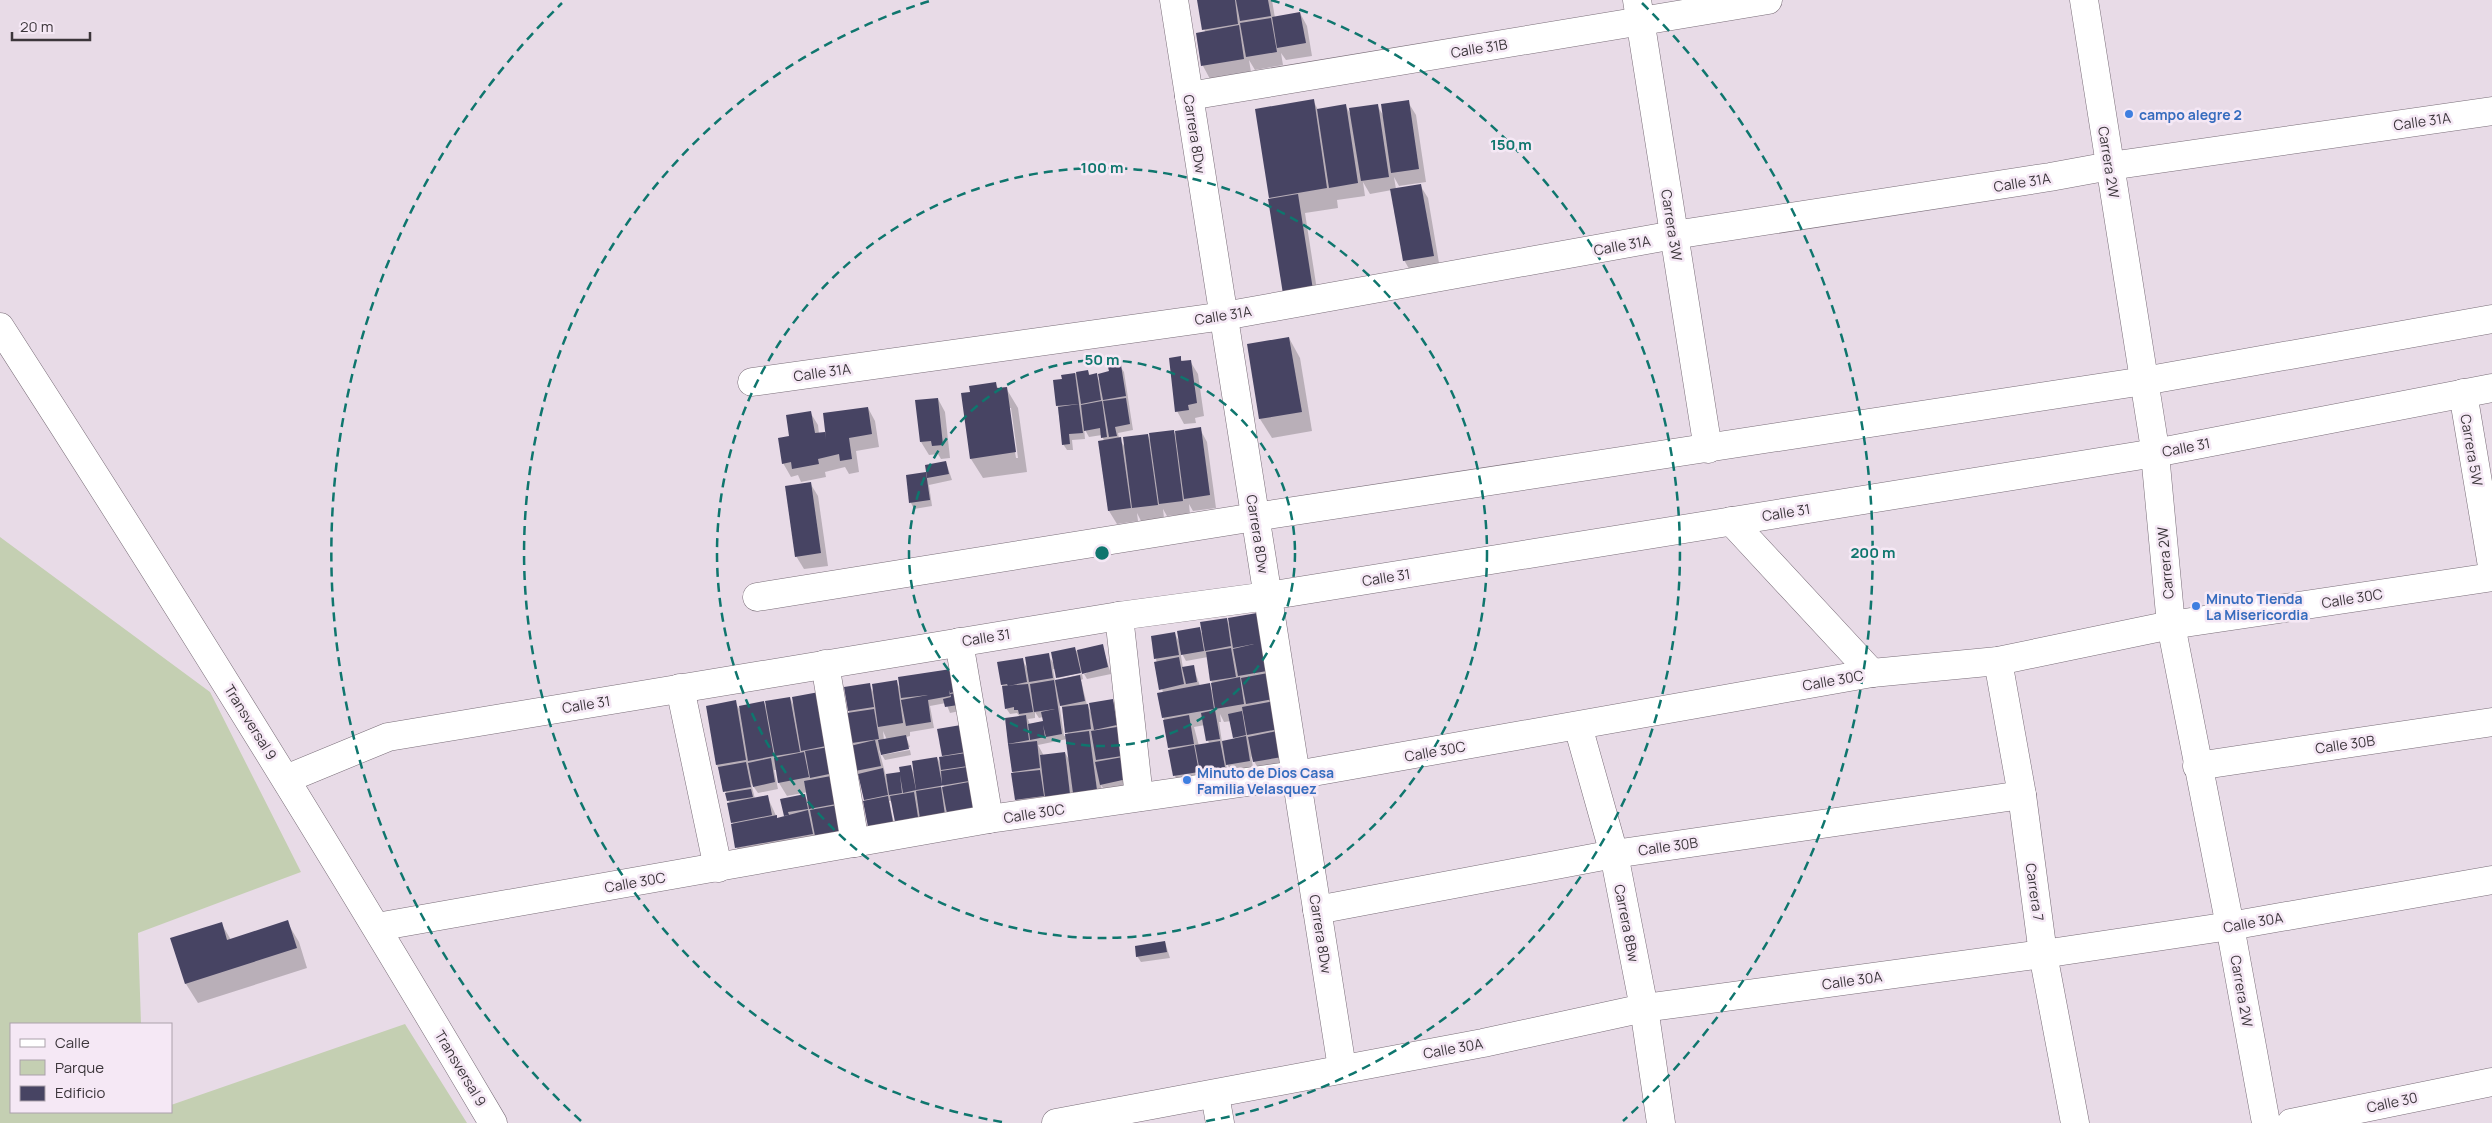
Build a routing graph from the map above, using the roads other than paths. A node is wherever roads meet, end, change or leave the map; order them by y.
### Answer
1 (1174, 0) edge
2 (1768, 0) edge
3 (2084, 0) edge
4 (1639, 10) edge
5 (1189, 96) junction
6 (2492, 111) edge
7 (2110, 166) junction
8 (1674, 235) junction
9 (1224, 316) junction
10 (2492, 319) edge
11 (0, 327) edge
12 (2144, 381) junction
13 (752, 382) dead end
14 (2492, 388) edge
15 (2463, 393) junction
16 (1708, 449) junction
17 (2155, 453) junction
18 (1256, 517) junction
19 (1731, 521) junction
20 (2492, 566) edge
21 (2492, 577) edge
22 (1268, 596) junction
23 (757, 597) dead end
24 (1119, 616) junction
25 (2171, 625) junction
26 (959, 642) junction
27 (1998, 661) junction
28 (826, 664) junction
29 (1872, 674) junction
30 (680, 688) junction
31 (2492, 722) edge
32 (1578, 726) junction
33 (2198, 766) junction
34 (1296, 775) junction
35 (286, 779) junction
36 (2022, 795) junction
37 (1140, 797) junction
38 (989, 820) junction
39 (855, 843) junction
40 (1614, 854) junction
41 (718, 868) junction
42 (2492, 880) edge
43 (1317, 910) junction
44 (2230, 926) junction
45 (377, 927) junction
46 (2043, 954) junction
47 (1644, 1008) junction
48 (1342, 1068) junction
49 (2491, 1086) edge
50 (1215, 1095) junction
51 (1066, 1122) edge
52 (493, 1123) edge
53 (1220, 1123) edge
54 (1661, 1123) edge
55 (2075, 1123) edge
56 (2266, 1123) edge
57 (2291, 1123) edge

1 - 5 street, Carrera 8Dw
2 - 4 street, Calle 31B
3 - 7 street, Carrera 2W
4 - 5 street, Calle 31B
4 - 8 street, Carrera 3W
5 - 9 street, Carrera 8Dw
6 - 7 street, Calle 31A
7 - 8 street, Calle 31A
7 - 12 street, Carrera 2W
8 - 9 street, Calle 31A
8 - 16 street, Carrera 3W
9 - 13 street, Calle 31A
9 - 18 street, Carrera 8Dw
10 - 12 street
11 - 35 street, Transversal 9
12 - 16 street
12 - 17 street, Carrera 2W
14 - 15 street, Calle 31
15 - 17 street, Calle 31
15 - 20 street, Carrera 5W
16 - 18 street
17 - 19 street, Calle 31
17 - 25 street, Carrera 2W
18 - 22 street, Carrera 8Dw
18 - 23 street
19 - 22 street, Calle 31
19 - 29 street
21 - 25 street, Calle 30C
22 - 24 street, Calle 31
22 - 34 street, Carrera 8Dw
24 - 26 street, Calle 31
24 - 37 street
25 - 27 street, Calle 30C
25 - 33 street, Carrera 2W
26 - 28 street, Calle 31
26 - 38 street
27 - 29 street, Calle 30C
27 - 36 street, Carrera 7
28 - 30 street, Calle 31
28 - 39 street
29 - 32 street, Calle 30C
30 - 35 street, Calle 31
30 - 41 street
31 - 33 street, Calle 30B
32 - 34 street, Calle 30C
32 - 40 street, Carrera 8Bw
33 - 44 street, Carrera 2W
34 - 37 street, Calle 30C
34 - 43 street, Carrera 8Dw
35 - 45 street, Transversal 9
36 - 40 street, Calle 30B
36 - 46 street, Carrera 7
37 - 38 street, Calle 30C
38 - 39 street, Calle 30C
39 - 41 street, Calle 30C
40 - 43 street, Calle 30B
40 - 47 street, Carrera 8Bw
41 - 45 street, Calle 30C
42 - 44 street, Calle 30A
43 - 48 street, Carrera 8Dw
44 - 46 street, Calle 30A
44 - 56 street, Carrera 2W
45 - 52 street, Transversal 9
46 - 47 street, Calle 30A
46 - 55 street, Carrera 7
47 - 48 street, Calle 30A
47 - 54 street, Carrera 8Bw
48 - 50 street, Calle 30A
49 - 57 street, Calle 30
50 - 51 street, Calle 30A
50 - 53 street

